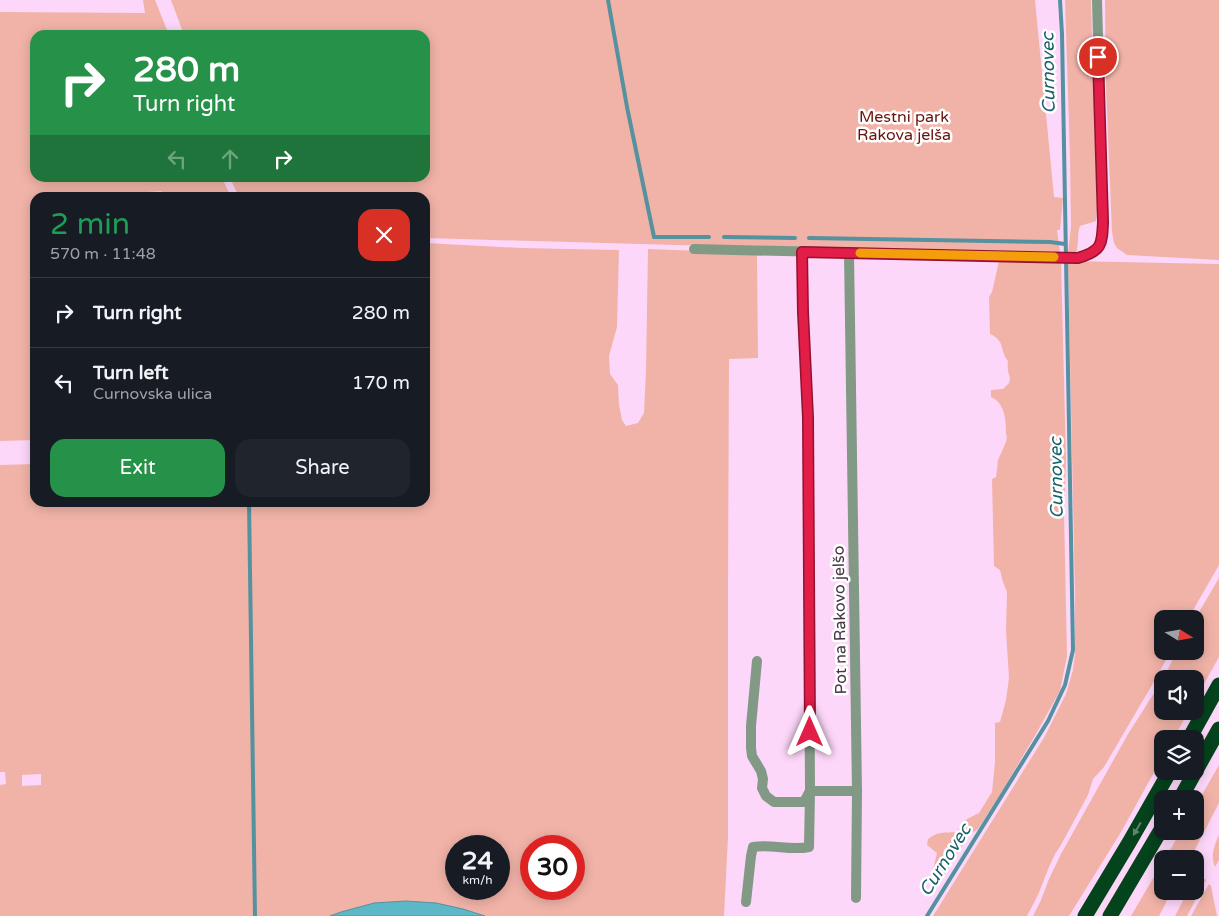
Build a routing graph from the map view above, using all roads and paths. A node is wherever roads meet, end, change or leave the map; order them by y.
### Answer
1 (1097, 0) edge
2 (694, 249) dead end
3 (802, 252) junction
4 (849, 253) junction
5 (757, 661) dead end
6 (1219, 685) edge
7 (1219, 729) edge
8 (1194, 730) edge
9 (1165, 780) edge
10 (1185, 790) edge
11 (810, 791) junction
12 (857, 791) junction
13 (1155, 840) edge
14 (856, 898) dead end
15 (746, 902) dead end
16 (1085, 916) edge
17 (1110, 916) edge

1 - 4 street
2 - 3 street
3 - 4 street
3 - 11 street, Pot na Rakovo jelšo
4 - 12 street, Pot na Rakovo jelšo
5 - 11 street
6 - 8 highway
7 - 10 highway
9 -> 16 highway
11 - 12 street
11 - 15 street, Pot na Rakovo jelšo
12 - 14 street, Pot na Rakovo jelšo
13 - 17 highway

